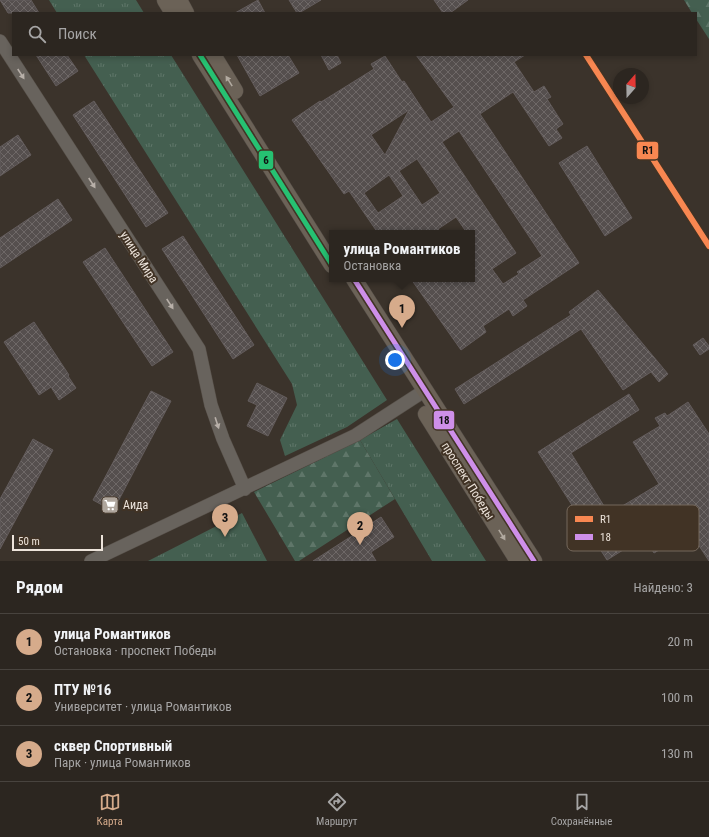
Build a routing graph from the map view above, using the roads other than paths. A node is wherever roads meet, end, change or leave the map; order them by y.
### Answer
1 (165, 0) edge
2 (179, 0) edge
3 (172, 12) edge
4 (185, 12) edge
5 (0, 41) edge
6 (201, 56) edge
7 (214, 56) edge
8 (329, 239) edge
9 (329, 260) edge
10 (343, 282) edge
11 (356, 282) edge
12 (420, 394) junction
13 (245, 489) junction
14 (91, 561) edge
15 (518, 561) edge
16 (534, 561) edge

1 - 3 main road
2 - 4 main road
5 -> 13 street, улица Мира
6 - 9 main road
8 -> 7 main road
10 - 12 main road, проспект Победы
11 - 12 main road, проспект Победы
12 - 13 street
12 -> 15 main road, проспект Победы
12 - 16 main road, проспект Победы
13 - 14 street

